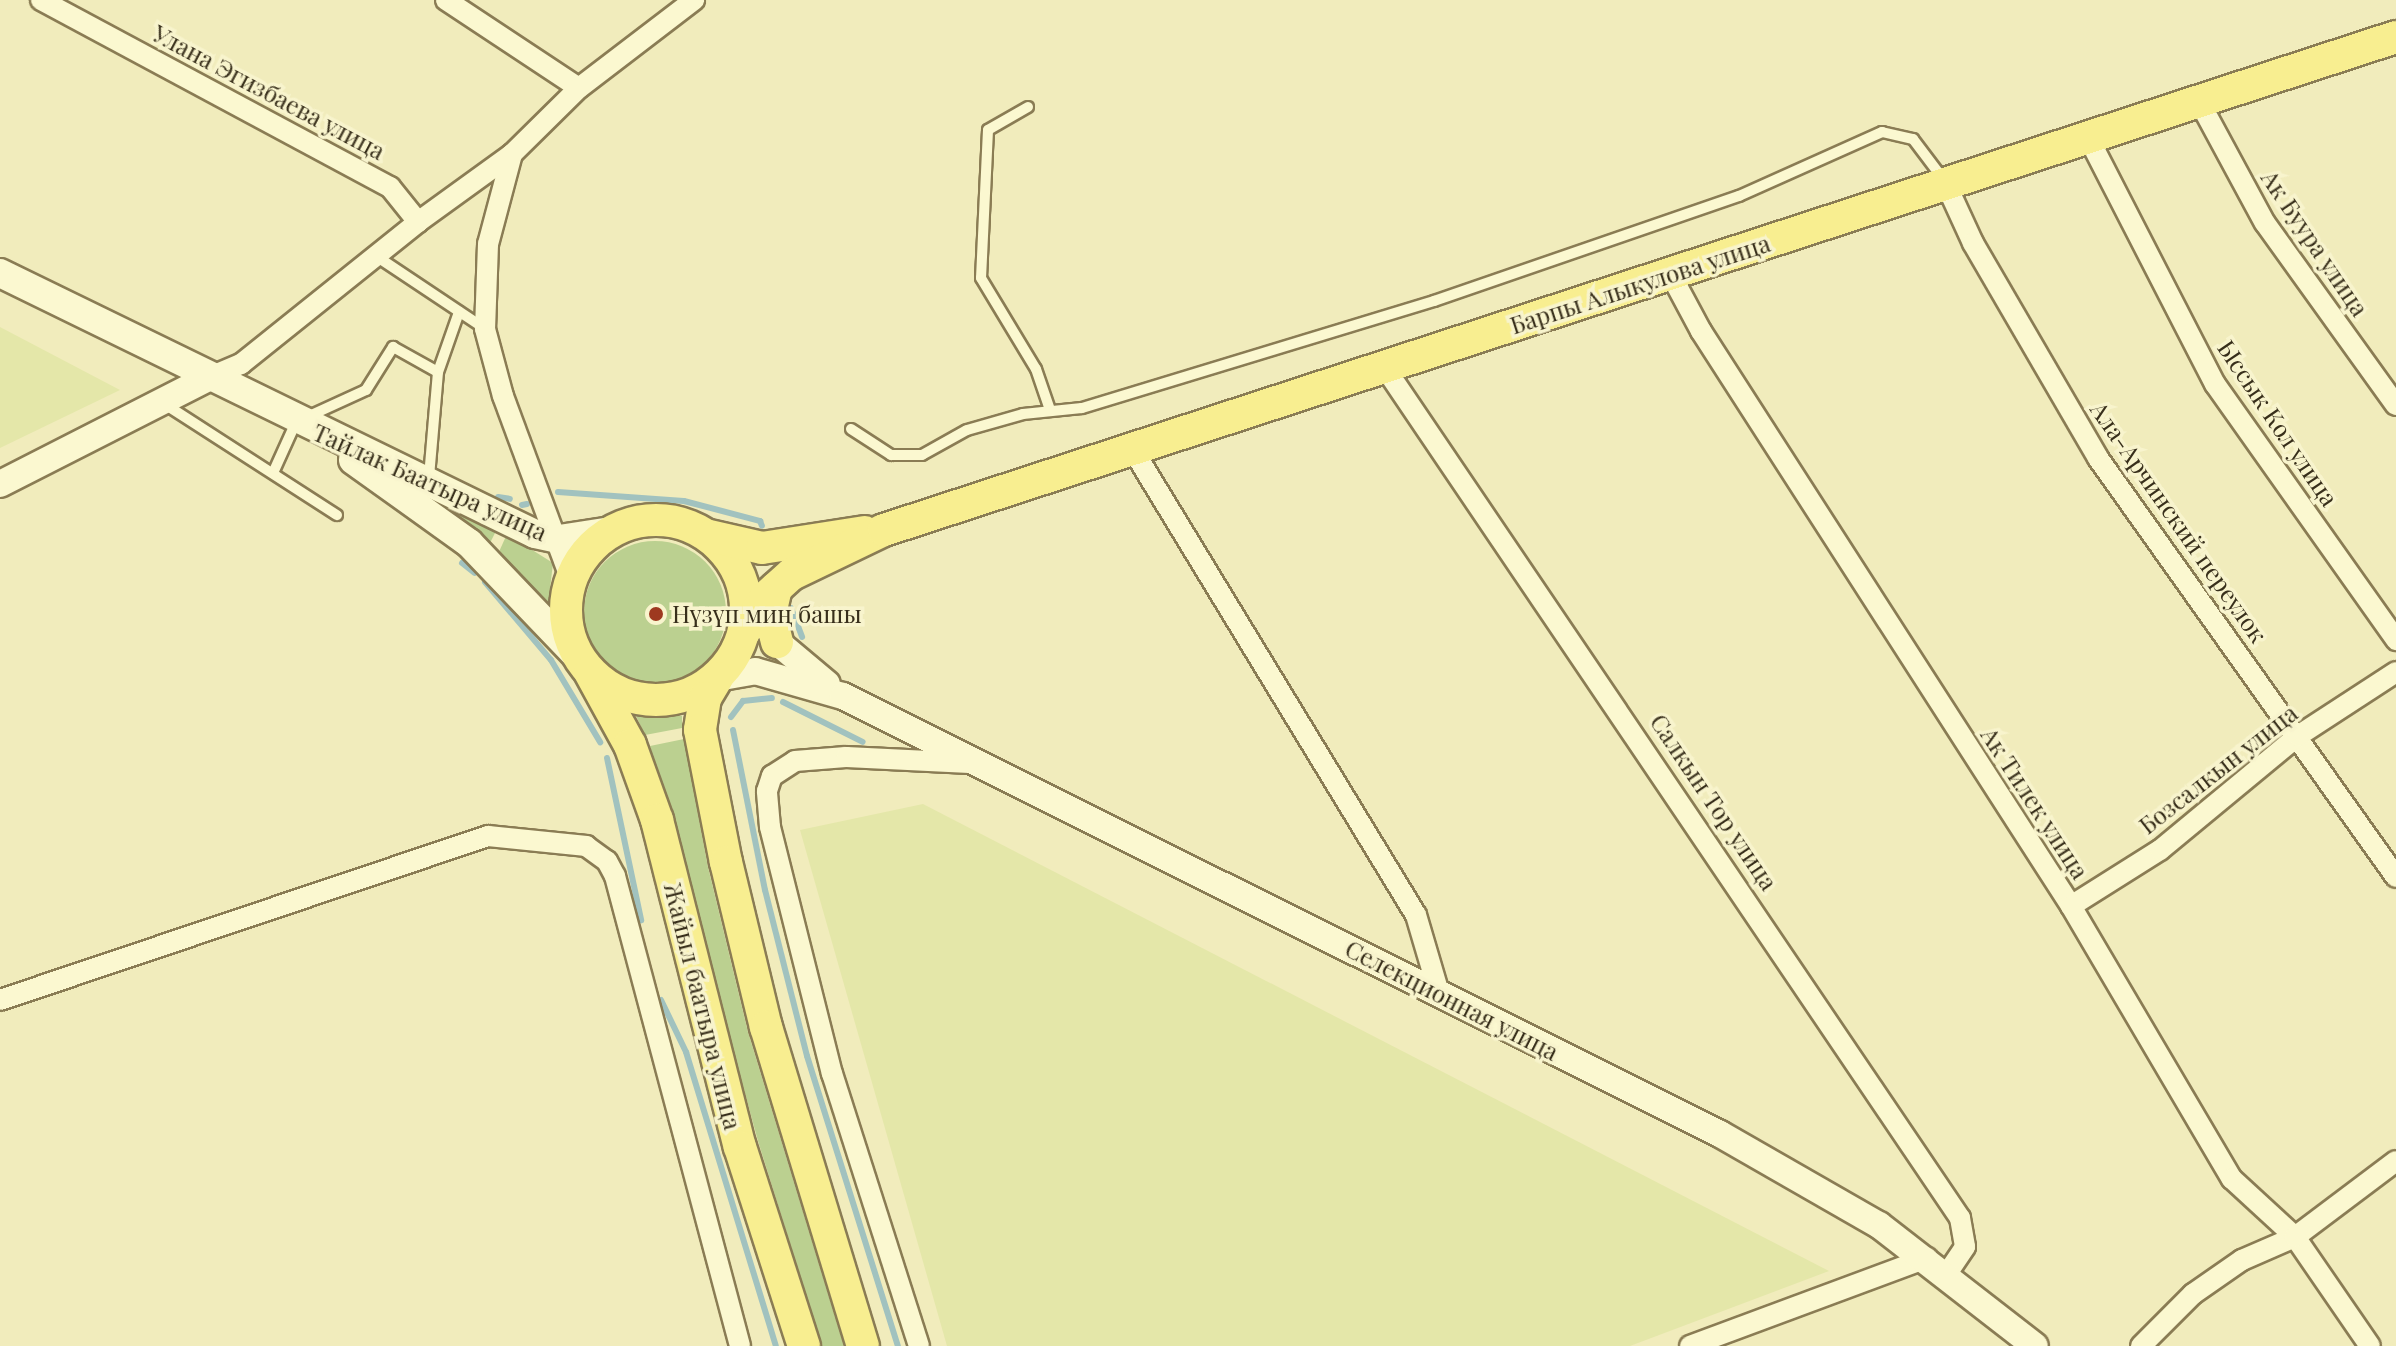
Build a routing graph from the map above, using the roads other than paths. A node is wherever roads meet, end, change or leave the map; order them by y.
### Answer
1 (41, 0) edge
2 (446, 0) edge
3 (694, 0) edge
4 (2396, 37) edge
5 (579, 88) junction
6 (2200, 103) junction
7 (1028, 107) dead end
8 (2089, 139) junction
9 (512, 154) junction
10 (1945, 182) junction
11 (418, 222) junction
12 (376, 256) junction
13 (0, 273) edge
14 (1671, 275) junction
15 (459, 312) junction
16 (485, 329) junction
17 (1385, 368) junction
18 (438, 372) junction
19 (210, 377) junction
20 (161, 402) junction
21 (2396, 405) edge
22 (1050, 410) junction
23 (296, 422) junction
24 (851, 429) dead end
25 (1133, 450) junction
26 (273, 473) junction
27 (428, 479) junction
28 (0, 484) edge
29 (337, 515) dead end
30 (884, 530) junction
31 (612, 531) junction
32 (705, 534) junction
33 (559, 539) junction
34 (571, 580) junction
35 (777, 585) junction
36 (748, 609) junction
37 (2396, 640) edge
38 (777, 642) junction
39 (585, 665) junction
40 (2396, 672) edge
41 (717, 678) junction
42 (843, 696) junction
43 (2298, 736) junction
44 (978, 763) junction
45 (2396, 877) edge
46 (2071, 906) junction
47 (1439, 993) junction
48 (0, 1000) edge
49 (2396, 1161) edge
50 (2295, 1237) junction
51 (1937, 1266) junction
52 (740, 1346) edge
53 (804, 1346) edge
54 (863, 1346) edge
55 (919, 1346) edge
56 (1690, 1346) edge
57 (2035, 1346) edge
58 (2141, 1346) edge
59 (2370, 1346) edge

1 - 11 street, Улана Эгизбаева улица
2 - 5 street
3 - 5 street
4 - 6 main road, Барпы Алыкулова улица
5 - 9 street
6 - 8 main road, Барпы Алыкулова улица
6 - 21 street, Ак Буура улица
7 - 22 lane
8 - 10 main road, Барпы Алыкулова улица
8 - 37 street, Ыссык Кол улица
9 - 11 street
9 - 16 street
10 - 14 main road, Барпы Алыкулова улица
10 - 22 lane
10 - 43 street, Ала-Арчинский переулок
11 - 12 street
12 - 15 lane
12 - 19 street
13 - 19 main road, Тайлак Баатыра улица
14 - 17 main road, Барпы Алыкулова улица
14 - 46 street, Ак Тилек улица
15 - 16 lane
15 - 18 lane
16 - 33 street
17 - 25 main road, Барпы Алыкулова улица
17 - 51 street, Салкын Тор улица
18 - 23 lane
18 - 27 lane
19 - 20 street
19 - 23 main road, Тайлак Баатыра улица
20 - 26 lane
20 - 28 street
22 - 24 lane
23 - 26 lane
23 - 27 main road, Тайлак Баатыра улица
23 - 39 main road, Тайлак Баатыра улица
25 - 30 main road, Барпы Алыкулова улица
25 - 47 street
26 - 29 lane
27 - 33 main road, Тайлак Баатыра улица
30 - 32 main road, Барпы Алыкулова улица
30 - 35 main road, Барпы Алыкулова улица
31 - 32 main road
31 - 33 main road, Тайлак Баатыра улица
31 - 34 main road
32 - 36 main road
33 - 34 street
34 - 39 main road
35 - 36 main road, Барпы Алыкулова улица
35 - 38 main road
36 - 38 street, Селекционная улица
36 - 41 main road
38 - 42 street, Селекционная улица
39 - 41 main road
39 - 53 main road, Жайыл баатыра улица
40 - 43 street, Бозсалкын улица
41 - 42 street, Селекционная улица
41 - 54 main road
42 - 44 street, Селекционная улица
43 - 45 street, Ала-Арчинский переулок
43 - 46 street, Бозсалкын улица
44 - 47 street, Селекционная улица
44 - 55 street
46 - 50 street, Ак Тилек улица
47 - 51 street, Селекционная улица
48 - 52 street
49 - 50 street
50 - 58 street
50 - 59 street, Ак Тилек улица
51 - 56 street
51 - 57 street, Селекционная улица

